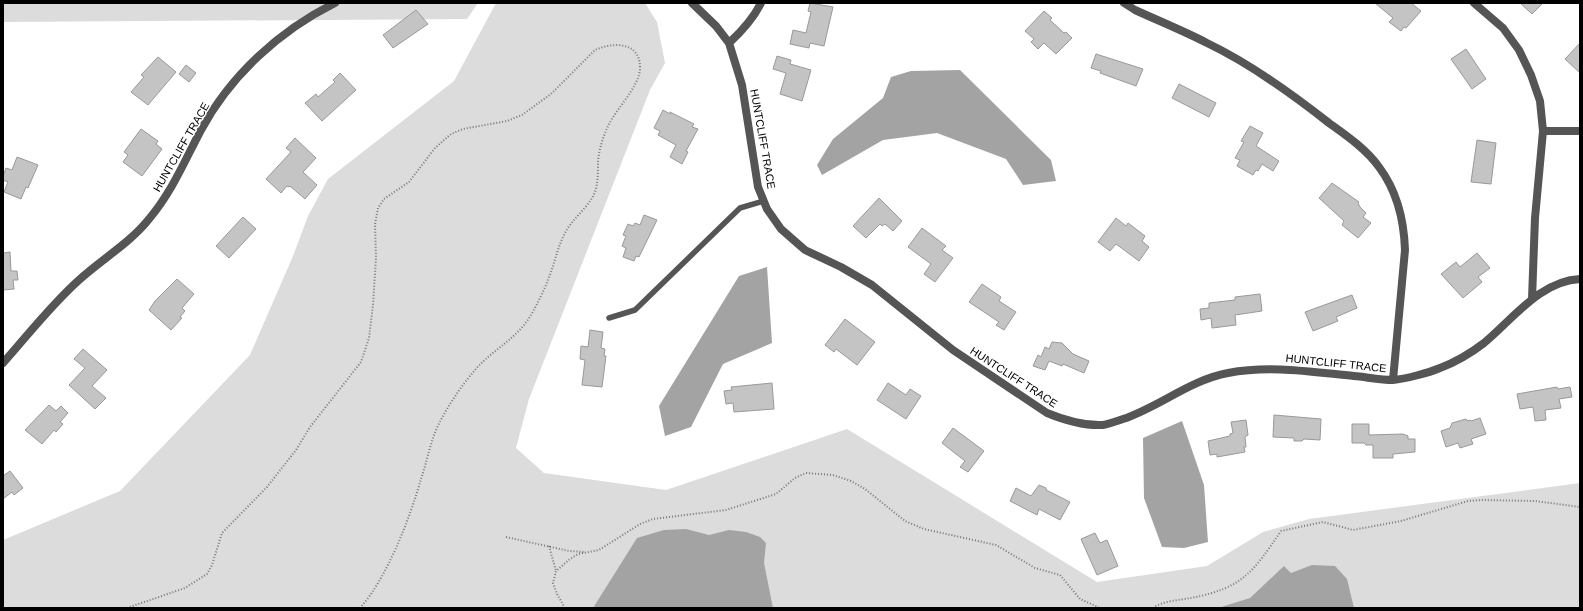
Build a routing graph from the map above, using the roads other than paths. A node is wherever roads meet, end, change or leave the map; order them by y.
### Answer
1 (335, 3) edge
2 (692, 3) edge
3 (761, 3) edge
4 (1124, 3) edge
5 (1474, 3) edge
6 (729, 43) junction
7 (1543, 131) junction
8 (1580, 131) edge
9 (764, 201) junction
10 (1580, 279) edge
11 (1532, 299) junction
12 (609, 318) dead end
13 (3, 363) edge
14 (1393, 380) junction

1 - 13 street, HUNTCLIFF TRACE
2 - 6 street, HUNTCLIFF TRACE
3 - 6 street
4 - 14 street
5 - 7 street
6 - 9 street, HUNTCLIFF TRACE
7 - 8 street
7 - 11 street
9 - 12 lane
9 - 14 street, HUNTCLIFF TRACE
10 - 11 street, HUNTCLIFF TRACE
11 - 14 street, HUNTCLIFF TRACE

